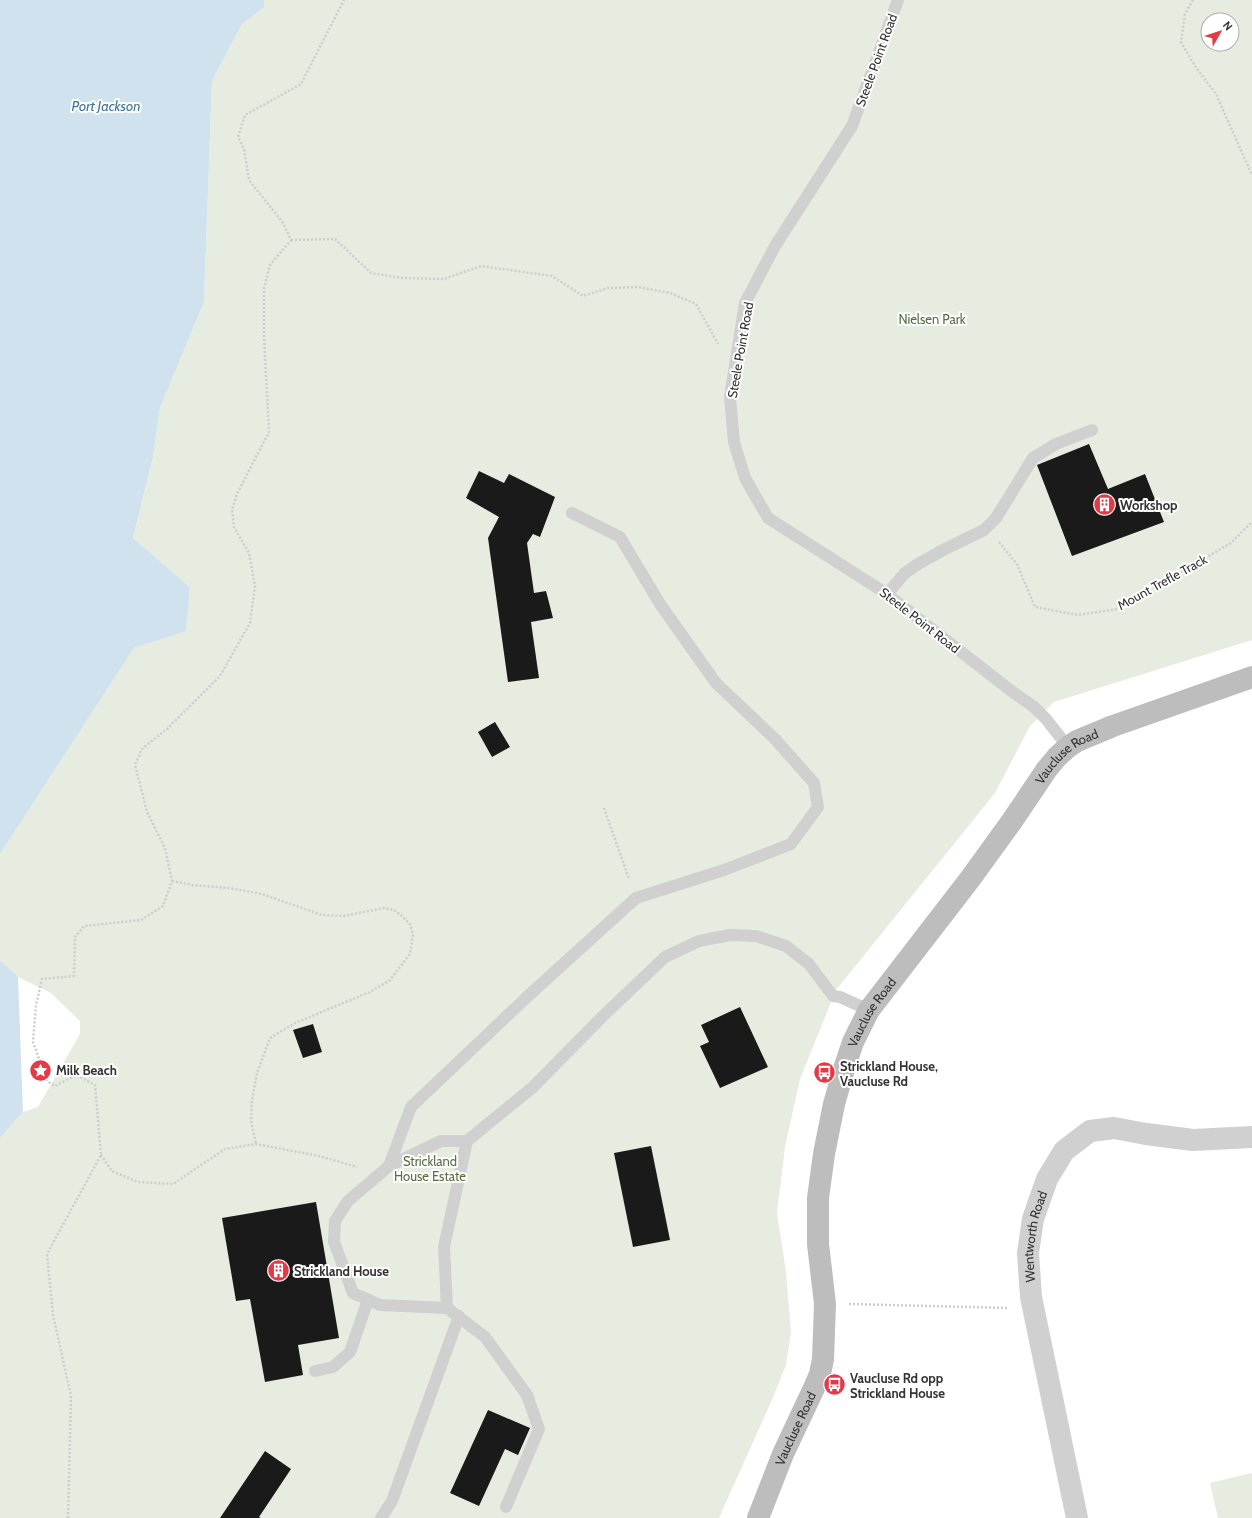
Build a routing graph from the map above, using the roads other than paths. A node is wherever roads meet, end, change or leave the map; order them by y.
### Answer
1 (898, 0) edge
2 (1092, 430) dead end
3 (572, 513) dead end
4 (887, 594) junction
5 (1252, 677) edge
6 (1068, 747) junction
7 (869, 1010) junction
8 (1252, 1137) edge
9 (466, 1141) junction
10 (389, 1166) junction
11 (368, 1300) junction
12 (447, 1308) junction
13 (459, 1316) junction
14 (316, 1371) dead end
15 (506, 1507) dead end
16 (381, 1518) edge
17 (758, 1518) edge
18 (1077, 1518) edge

1 - 4 lane, Steele Point Road
2 - 4 lane
3 - 10 lane
4 - 6 lane, Steele Point Road
5 - 6 street, Vaucluse Road
6 - 7 street, Vaucluse Road
7 - 9 lane
7 - 17 street, Vaucluse Road
8 - 18 street, Wentworth Road
9 - 10 lane
9 - 12 lane
10 - 11 lane
11 - 12 lane
11 - 14 lane
12 - 13 lane
13 - 15 lane
13 - 16 lane

